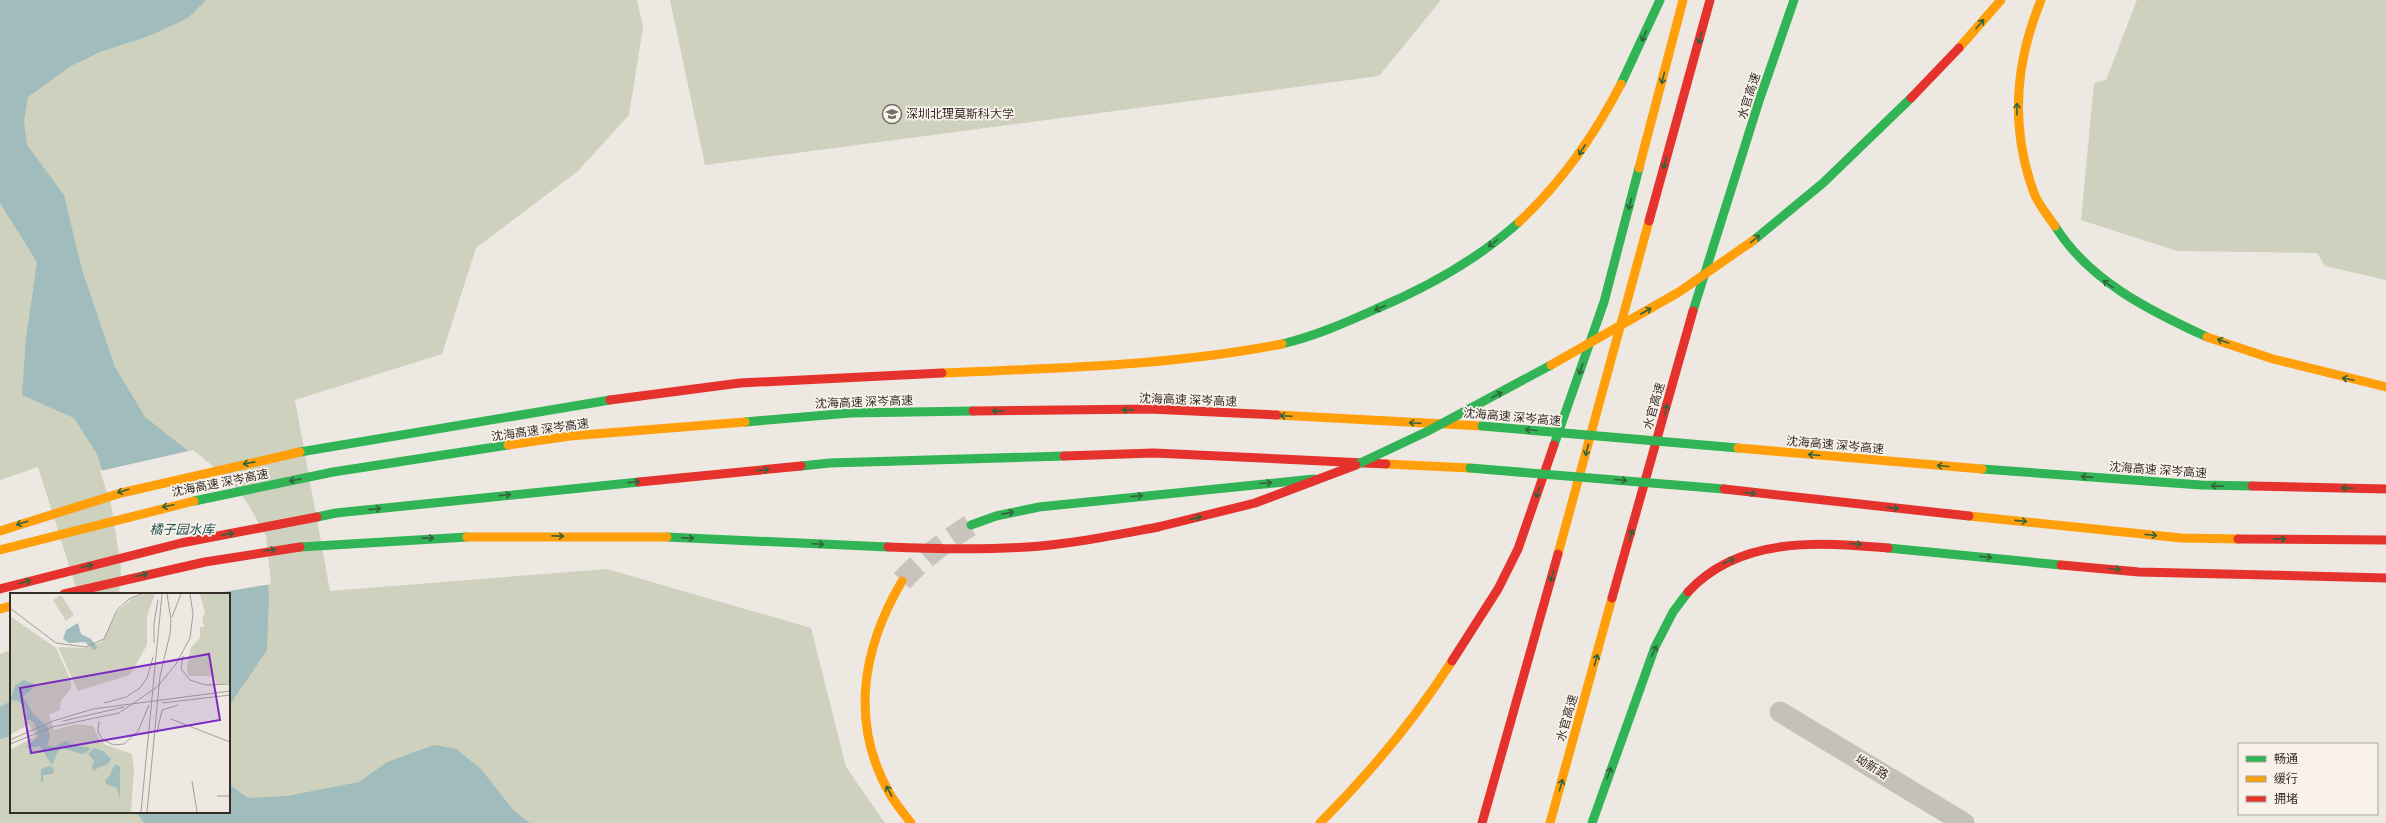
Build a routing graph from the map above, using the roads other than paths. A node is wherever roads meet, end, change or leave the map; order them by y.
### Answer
1 (1660, 0) edge
2 (1683, 0) edge
3 (1710, 0) edge
4 (1794, 0) edge
5 (2002, 0) edge
6 (2041, 0) edge
7 (2386, 387) edge
8 (1451, 467) junction
9 (1373, 474) dead end
10 (1358, 475) dead end
11 (2386, 489) edge
12 (971, 525) tunnel mouth
13 (0, 531) edge
14 (2386, 540) edge
15 (0, 550) edge
16 (2386, 578) edge
17 (902, 581) tunnel mouth
18 (0, 589) edge
19 (68, 593) edge
20 (10, 606) edge
21 (0, 609) edge
22 (1780, 712) dead end
23 (911, 823) edge
24 (1320, 823) edge
25 (1482, 823) edge
26 (1550, 823) edge
27 (1592, 823) edge
28 (1964, 823) edge

1 -> 13 highway
2 -> 24 highway
3 -> 25 highway
26 -> 4 highway, 水官高速
19 -> 5 highway, bridge
7 -> 6 highway
8 - 9 highway
8 -> 14 highway, bridge
18 -> 8 highway
12 -> 10 highway
11 -> 15 highway, 沈海高速 深岑高速, bridge
27 -> 16 highway
23 -> 17 highway
20 - 21 highway
22 - 28 street, 坳新路

